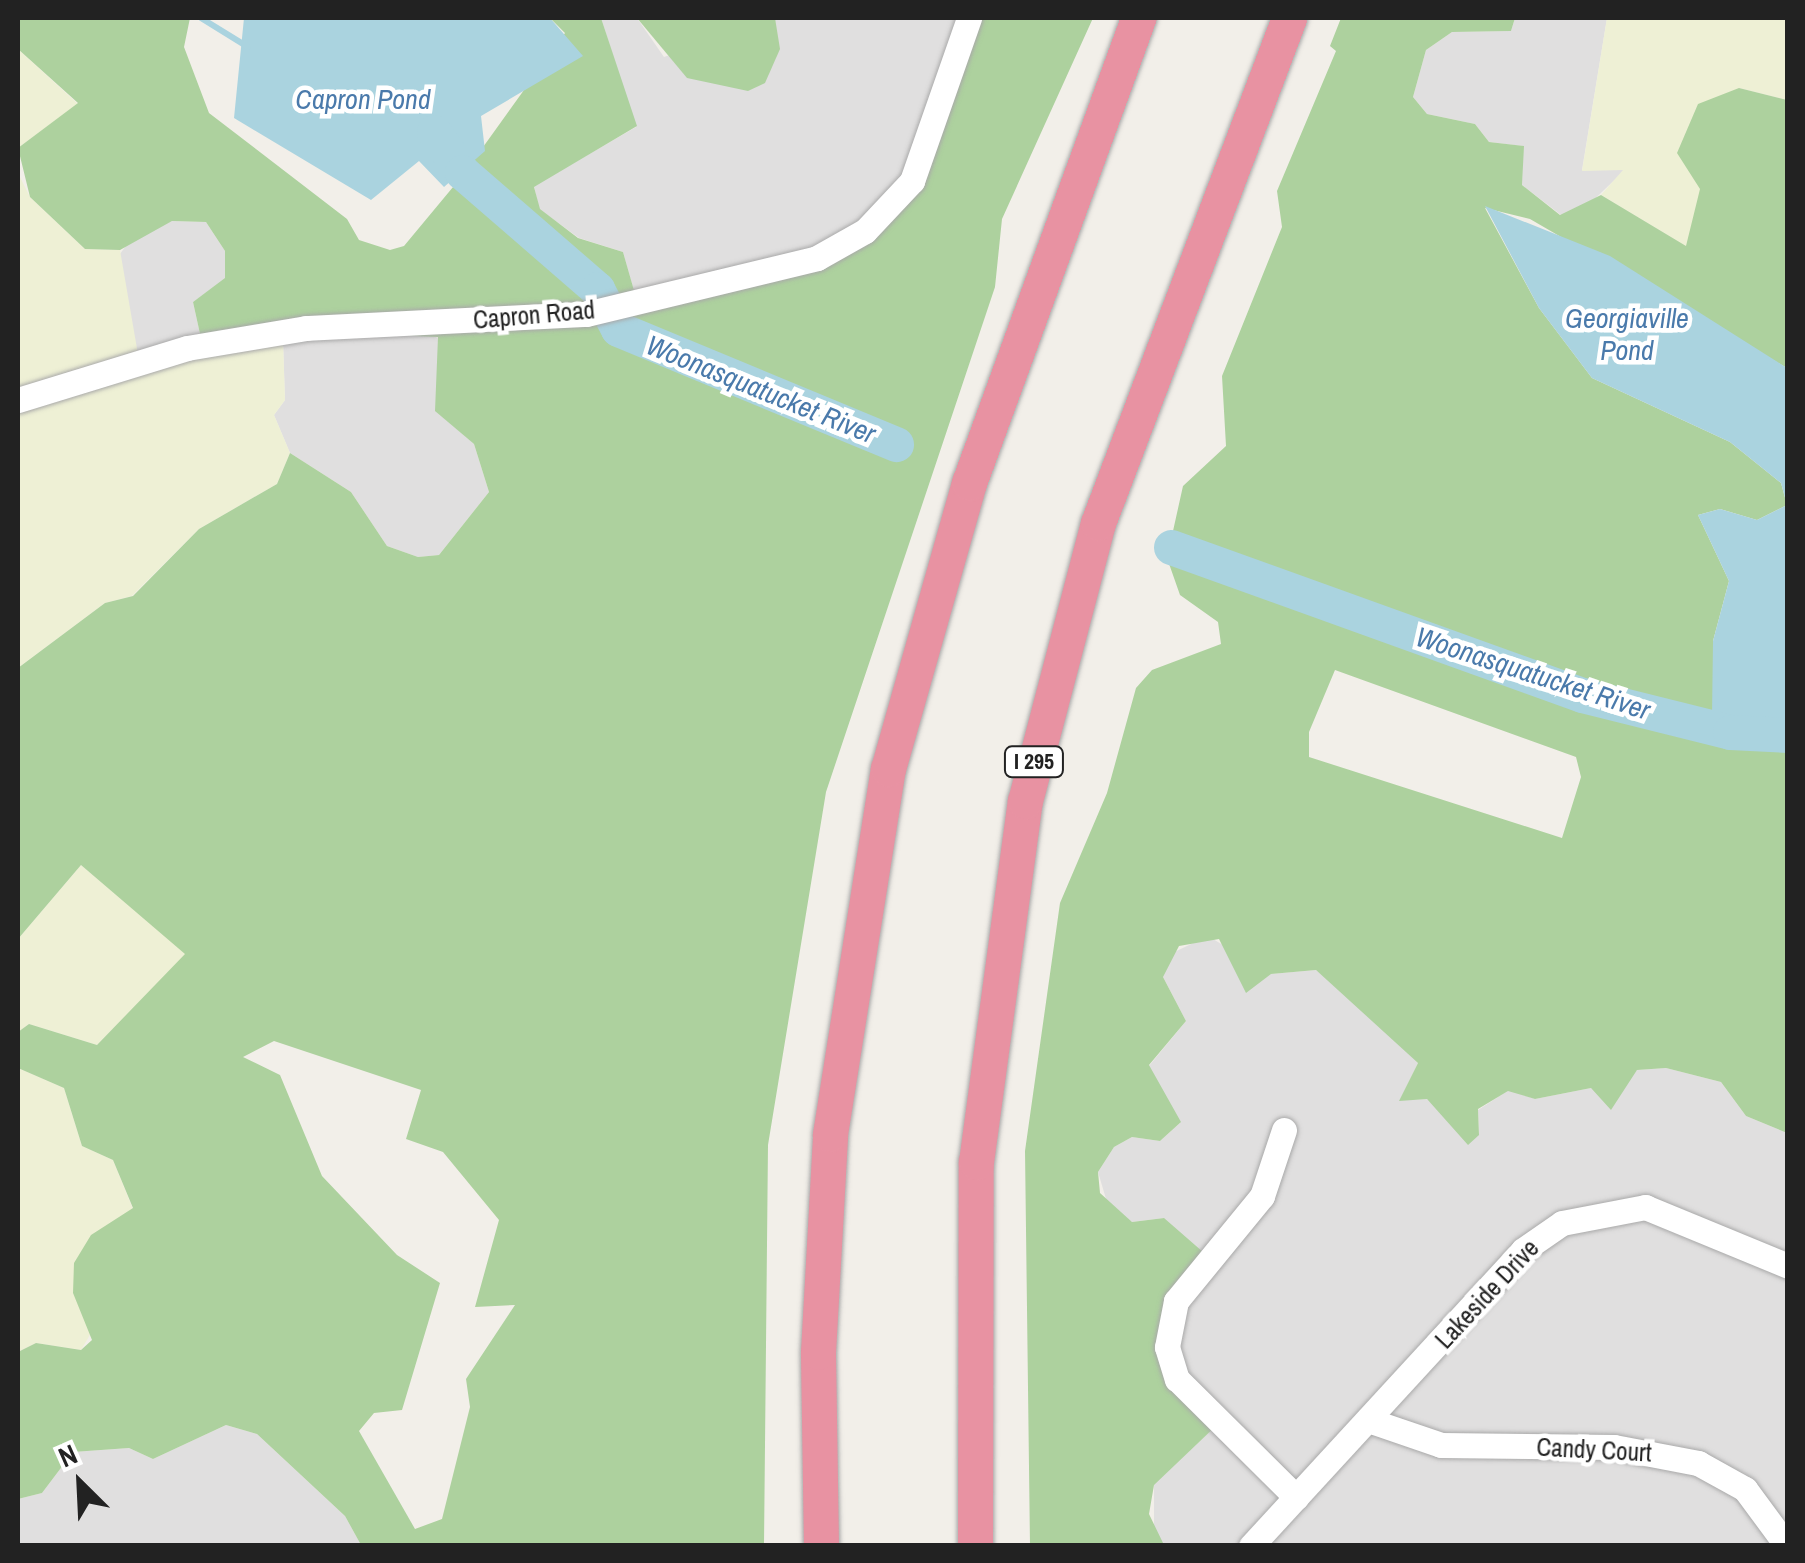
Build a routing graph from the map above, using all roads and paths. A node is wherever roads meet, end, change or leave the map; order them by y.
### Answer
1 (969, 18) edge
2 (1138, 18) edge
3 (1289, 18) edge
4 (18, 400) edge
5 (1284, 1130) dead end
6 (1788, 1266) edge
7 (1368, 1420) junction
8 (1296, 1497) junction
9 (821, 1546) edge
10 (975, 1546) edge
11 (1251, 1546) edge
12 (1787, 1546) edge

1 - 4 street, Capron Road
2 - 9 highway
3 - 10 highway, I 295
5 - 8 street
6 - 7 street, Lakeside Drive
7 - 8 street, Lakeside Drive
7 - 12 street, Candy Court
8 - 11 street, Lakeside Drive

